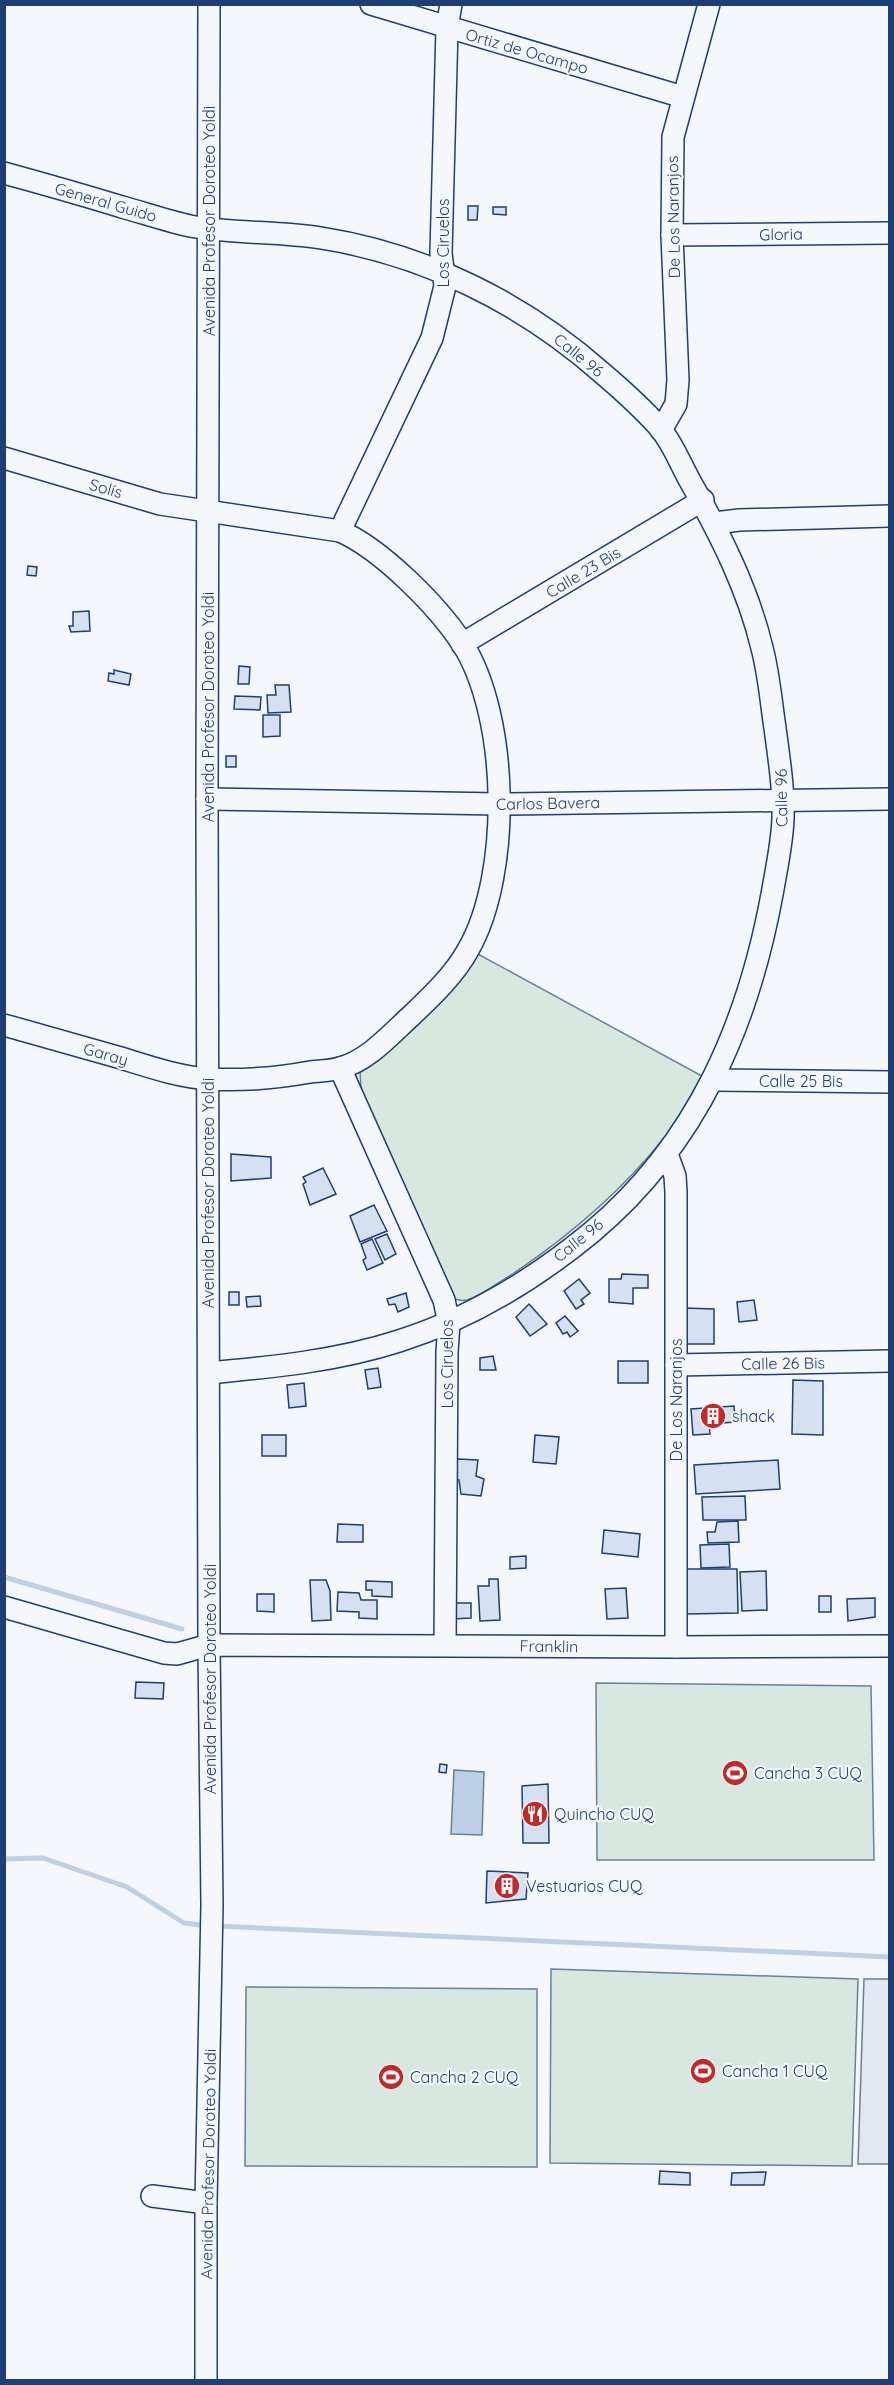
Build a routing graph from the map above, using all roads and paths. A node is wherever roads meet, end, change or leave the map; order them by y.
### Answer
1 (209, 4) edge
2 (371, 4) edge
3 (451, 4) edge
4 (709, 4) edge
5 (447, 28) junction
6 (683, 97) junction
7 (4, 173) edge
8 (208, 229) junction
9 (890, 233) edge
10 (672, 235) junction
11 (443, 272) junction
12 (661, 430) junction
13 (4, 458) edge
14 (703, 500) junction
15 (209, 511) junction
16 (890, 516) edge
17 (715, 523) junction
18 (340, 531) junction
19 (462, 644) junction
20 (207, 799) junction
21 (783, 799) junction
22 (890, 799) edge
23 (499, 804) junction
24 (4, 1025) edge
25 (340, 1068) junction
26 (208, 1079) junction
27 (713, 1080) junction
28 (890, 1082) edge
29 (667, 1154) junction
30 (449, 1323) junction
31 (890, 1361) edge
32 (676, 1365) junction
33 (209, 1373) junction
34 (4, 1607) edge
35 (209, 1645) junction
36 (445, 1645) junction
37 (890, 1646) edge
38 (676, 1647) junction
39 (152, 2196) dead end
40 (206, 2203) junction
41 (207, 2380) edge

1 - 8 street, Avenida Profesor Doroteo Yoldi
2 - 5 street, Ortiz de Ocampo
3 - 5 street, Los Ciruelos
4 - 6 street, De Los Naranjos
5 - 6 street, Ortiz de Ocampo
5 - 11 street, Los Ciruelos
6 - 10 street, De Los Naranjos
7 - 8 street, General Guido
8 - 11 street, Calle 96
8 - 15 street, Avenida Profesor Doroteo Yoldi
9 - 10 street, Gloria
10 - 12 street, De Los Naranjos
11 - 12 street, Calle 96
11 - 18 street, Los Ciruelos
12 - 14 street, Calle 96
13 - 15 street, Solís
14 - 17 street, Calle 96
14 - 19 street, Calle 23 Bis
15 - 18 street, Solís
15 - 20 street, Avenida Profesor Doroteo Yoldi
16 - 17 street
17 - 21 street, Calle 96
18 - 19 street, Garay
19 - 23 street, Garay
20 - 23 street, Carlos Bavera
20 - 26 street, Avenida Profesor Doroteo Yoldi
21 - 22 street, Carlos Bavera
21 - 23 street, Carlos Bavera
21 - 27 street, Calle 96
23 - 25 street, Garay
24 - 26 street, Garay
25 - 26 street, Garay
25 - 30 street, Los Ciruelos
26 - 33 street, Avenida Profesor Doroteo Yoldi
27 - 28 street, Calle 25 Bis
27 - 29 street, Calle 96
29 - 30 street, Calle 96
29 - 32 street, De Los Naranjos
30 - 33 street, Calle 96
30 - 36 street, Los Ciruelos
31 - 32 street, Calle 26 Bis
32 - 38 street, De Los Naranjos
33 - 35 street, Avenida Profesor Doroteo Yoldi
34 - 35 street, Franklin
35 - 36 street, Franklin
35 - 40 street, Avenida Profesor Doroteo Yoldi
36 - 38 street, Franklin
37 - 38 street, Franklin
39 - 40 street
40 - 41 street, Avenida Profesor Doroteo Yoldi

